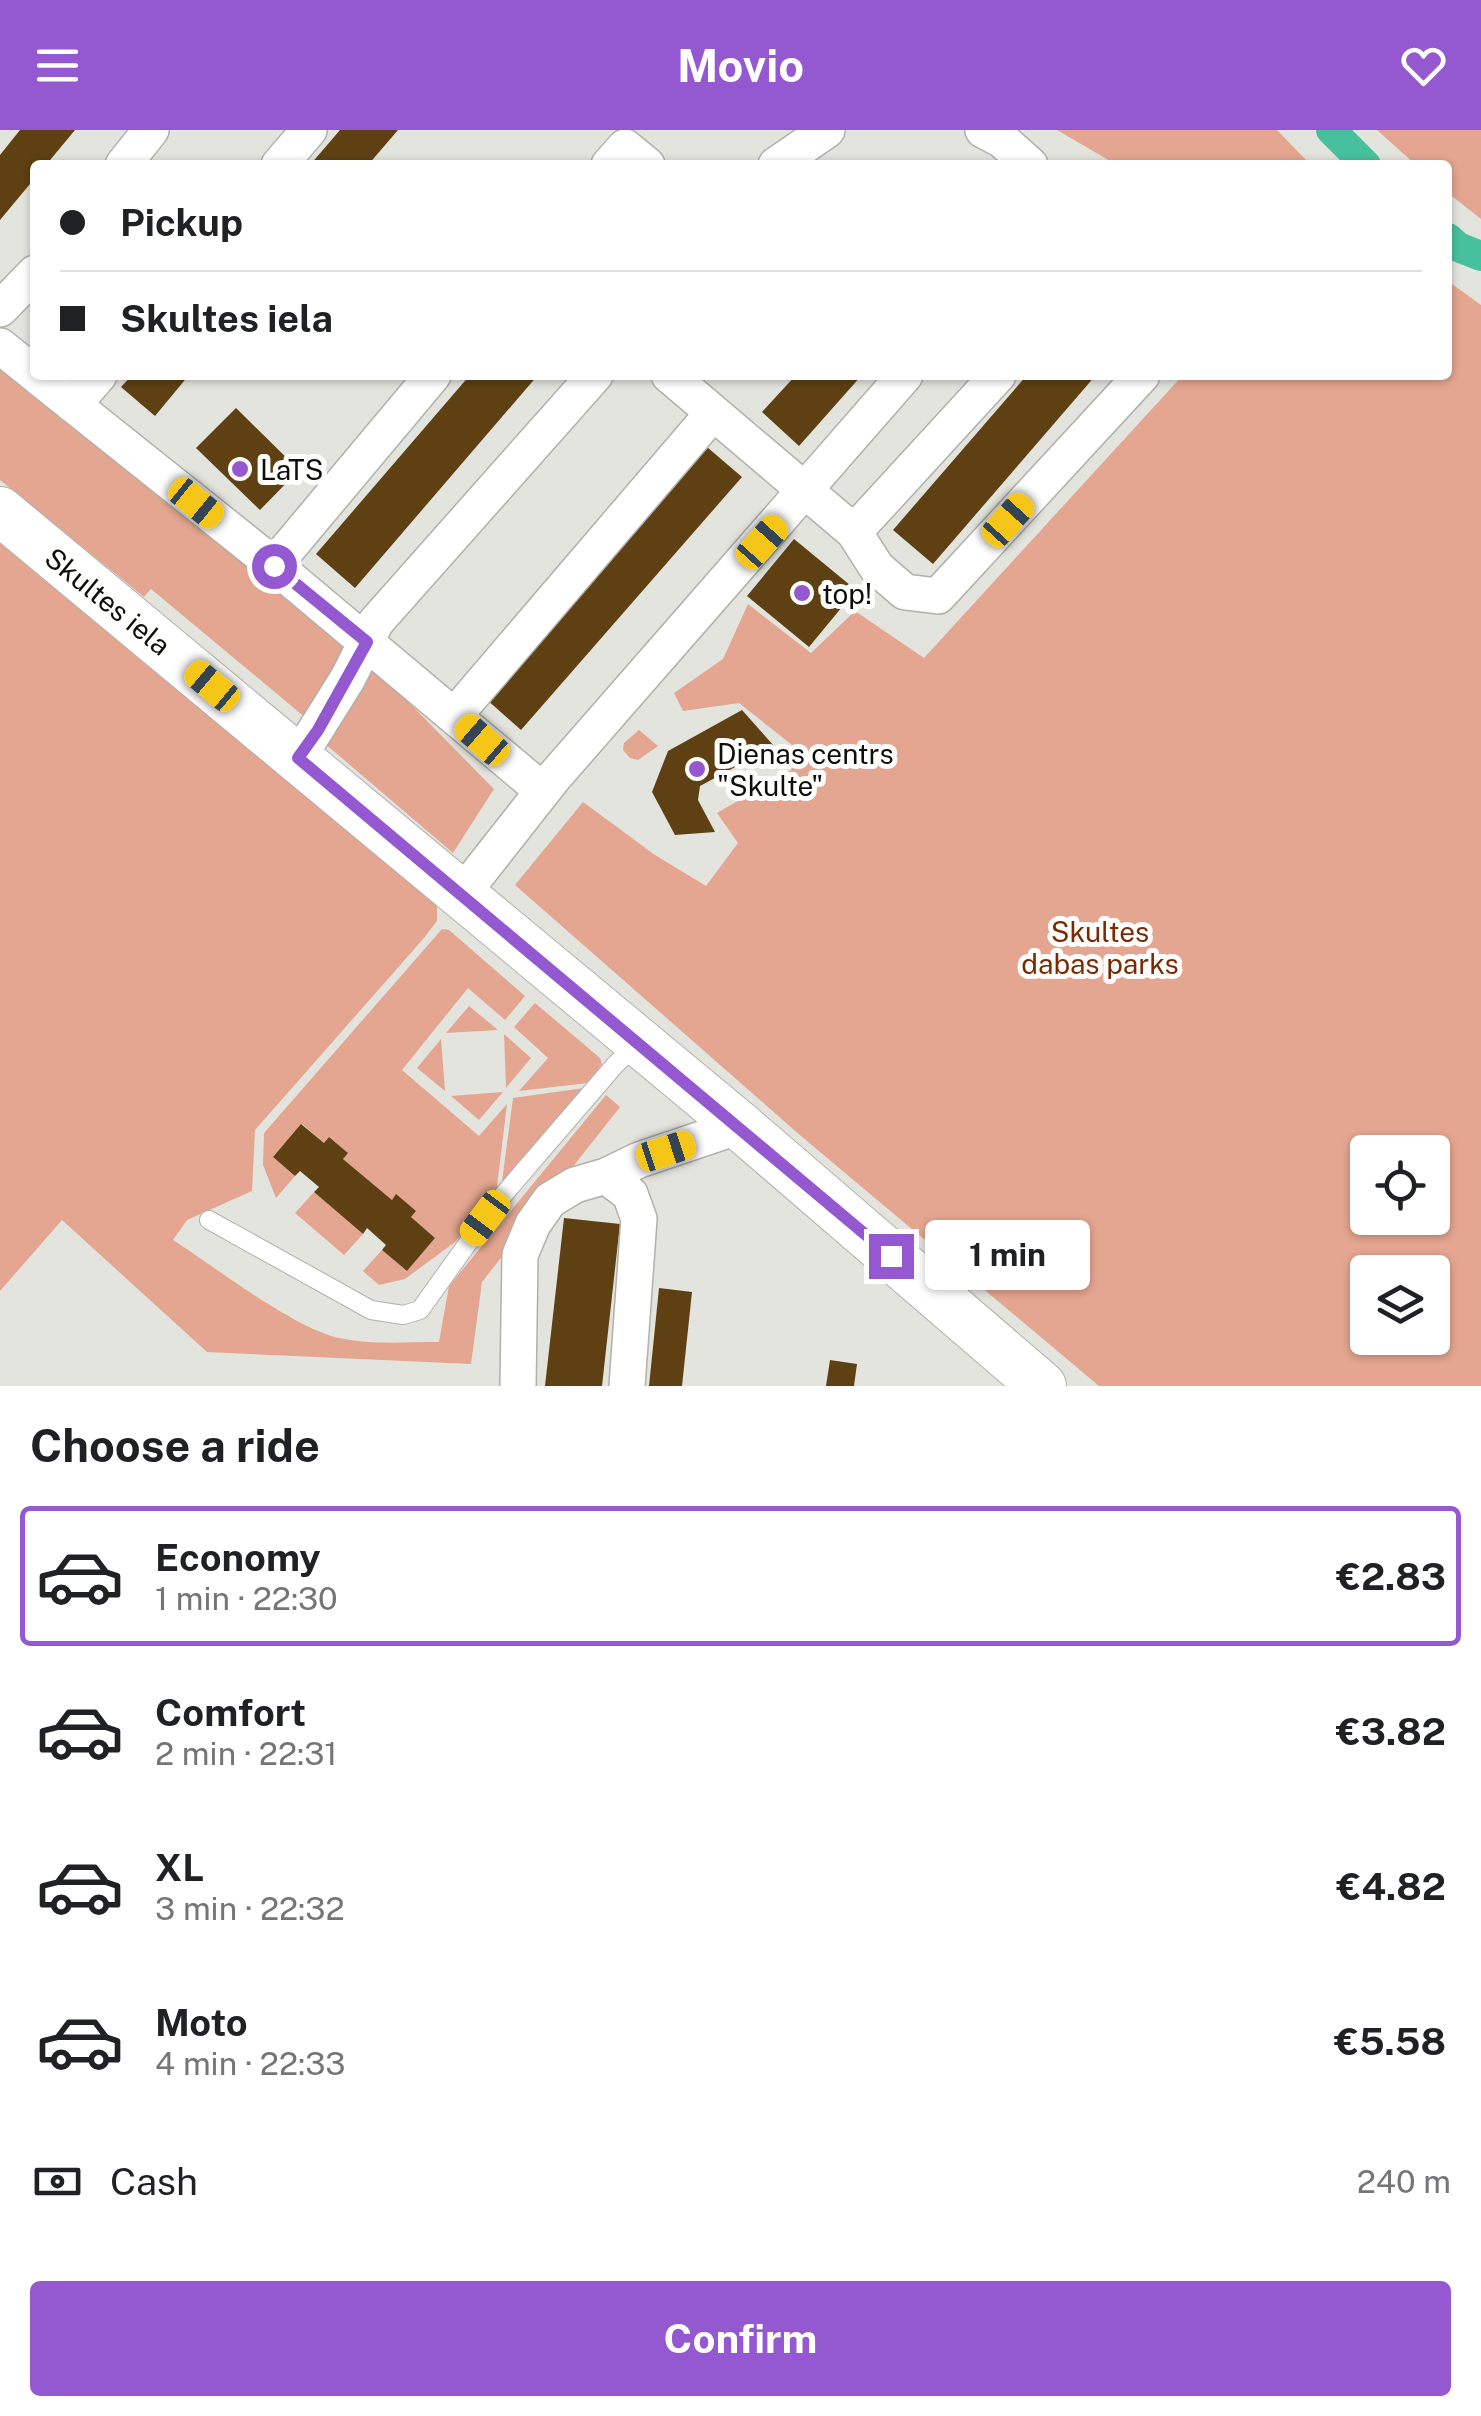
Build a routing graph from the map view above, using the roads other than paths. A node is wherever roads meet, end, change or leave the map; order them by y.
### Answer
1 (151, 130) edge
2 (309, 130) edge
3 (826, 130) edge
4 (983, 130) edge
5 (127, 160) edge
6 (283, 160) edge
7 (783, 160) edge
8 (1024, 160) edge
9 (30, 277) edge
10 (0, 309) edge
11 (0, 346) edge
12 (30, 371) edge
13 (41, 380) edge
14 (95, 380) edge
15 (429, 380) edge
16 (591, 380) edge
17 (675, 380) edge
18 (901, 380) edge
19 (993, 380) edge
20 (1137, 380) edge
21 (73, 405) junction
22 (712, 413) junction
23 (806, 492) junction
24 (0, 511) edge
25 (854, 532) junction
26 (274, 566) junction
27 (367, 642) junction
28 (454, 716) junction
29 (298, 758) junction
30 (543, 791) junction
31 (462, 894) junction
32 (639, 1042) junction
33 (740, 1126) junction
34 (606, 1176) junction
35 (209, 1220) dead end
36 (518, 1386) edge
37 (627, 1386) edge
38 (1042, 1386) edge

1 - 5 street
2 - 6 street
3 - 7 street
4 - 8 street
9 - 10 street
11 - 12 street
13 - 21 street
14 - 21 street
15 - 26 street
16 - 27 street
17 - 22 street
18 - 23 street
19 - 25 street
20 - 25 street
21 - 26 street
22 - 23 street
22 - 28 street
23 - 25 street
23 - 30 street
24 - 29 main road, Skultes iela
26 - 27 street
27 - 28 street
27 - 29 street
28 - 30 street
29 - 31 main road, Skultes iela
30 - 31 street
31 - 32 main road, Skultes iela
32 - 33 main road, Skultes iela
32 - 35 lane
33 - 34 street
33 - 38 main road, Skultes iela
34 - 36 street
34 - 37 street

